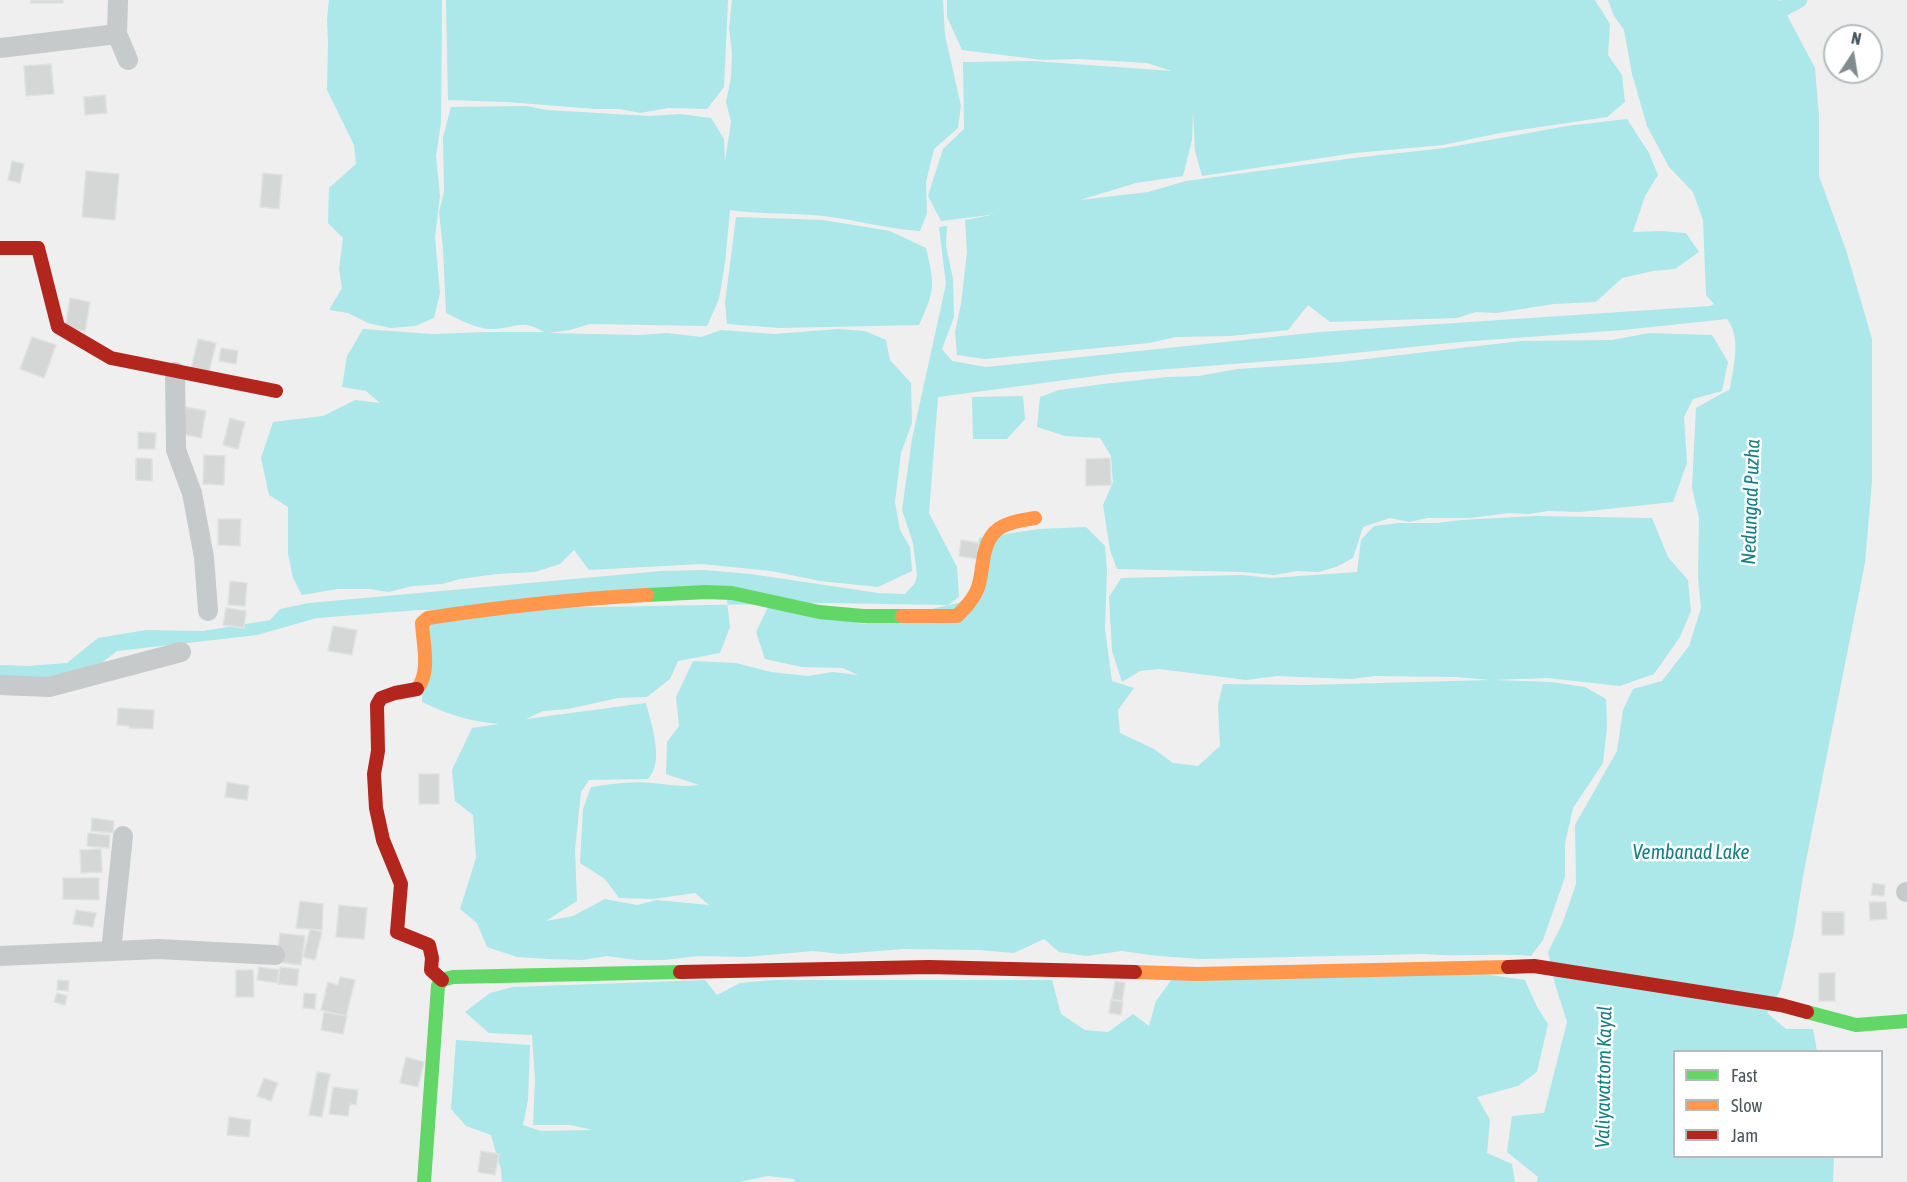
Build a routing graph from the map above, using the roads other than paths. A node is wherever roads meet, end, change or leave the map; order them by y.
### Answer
1 (118, 0) edge
2 (117, 34) junction
3 (0, 48) edge
4 (128, 60) dead end
5 (0, 248) edge
6 (175, 372) junction
7 (276, 392) dead end
8 (1035, 518) dead end
9 (208, 611) dead end
10 (181, 652) dead end
11 (0, 685) edge
12 (123, 837) dead end
13 (111, 951) junction
14 (275, 955) dead end
15 (0, 956) edge
16 (442, 980) junction
17 (1907, 1021) edge
18 (424, 1182) edge

1 - 2 street
2 - 3 street
2 - 4 street
5 - 6 street
6 - 7 street
6 - 9 street
8 - 16 street
10 - 11 street
12 - 13 street
13 - 14 street
13 - 15 street
16 - 17 street
16 - 18 street

